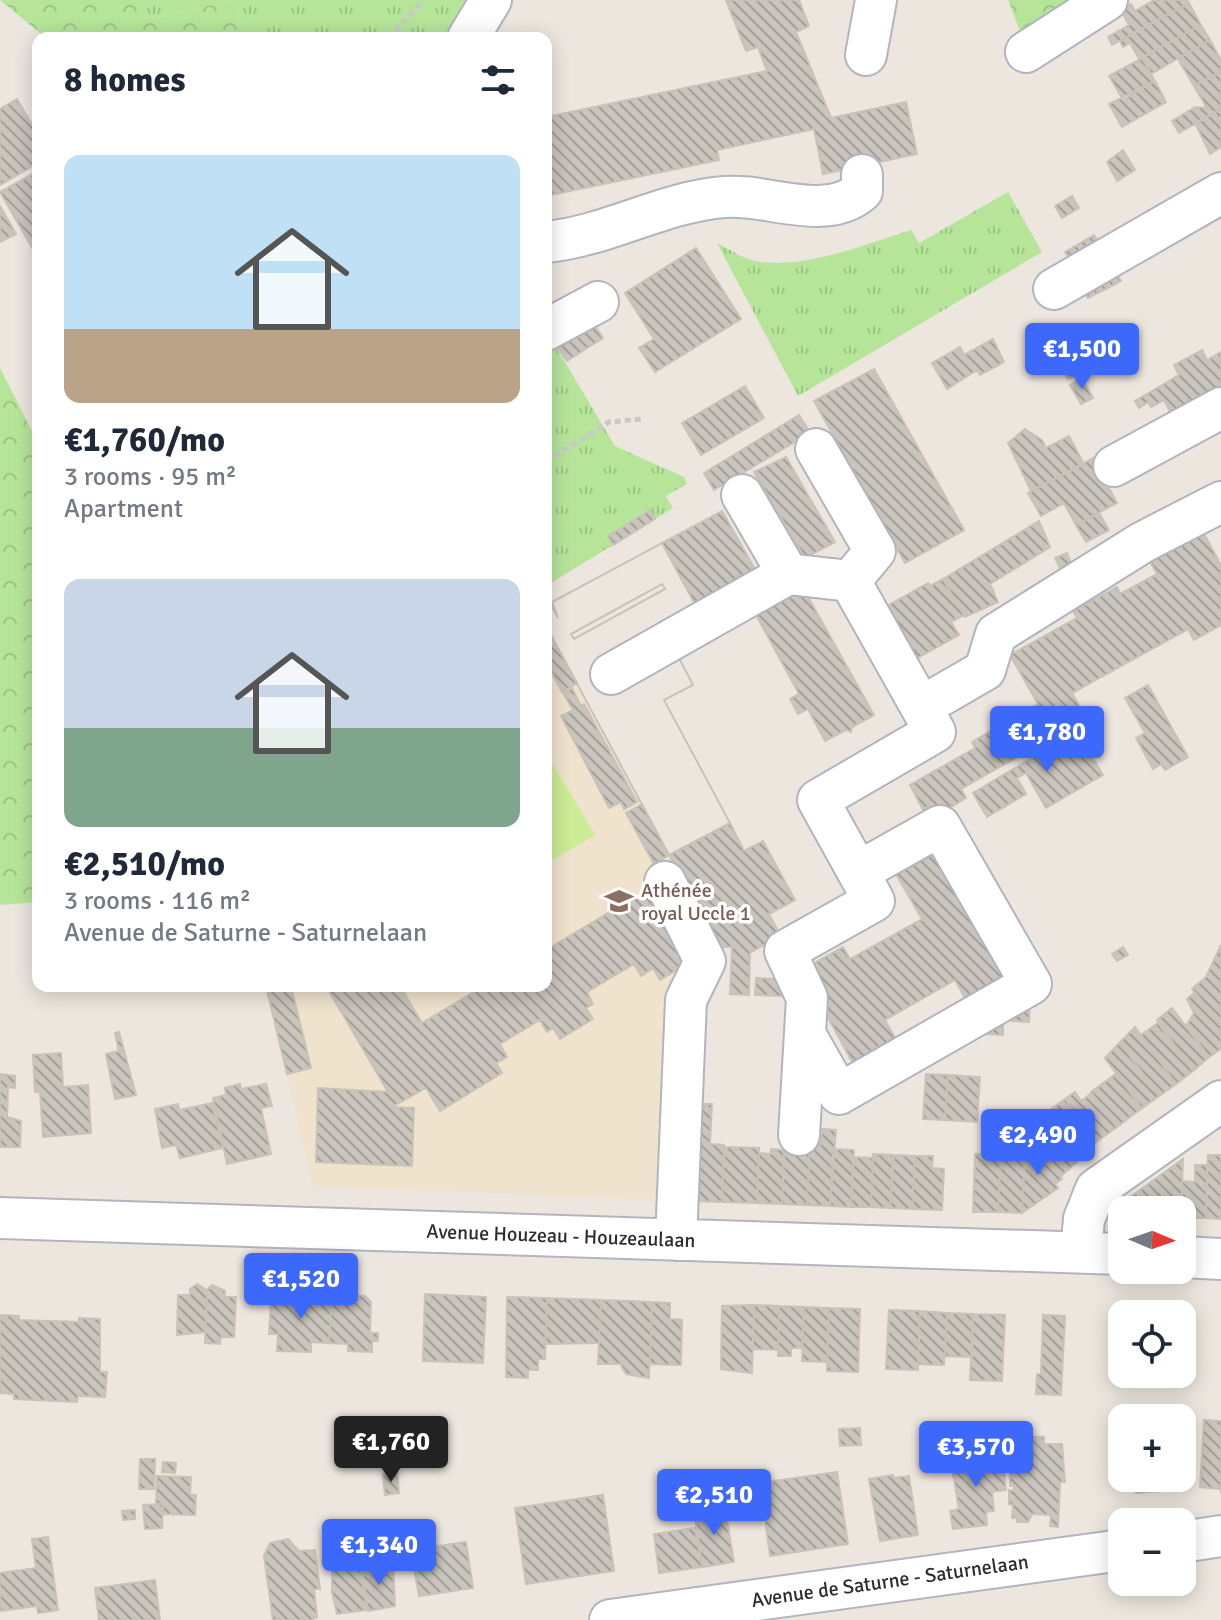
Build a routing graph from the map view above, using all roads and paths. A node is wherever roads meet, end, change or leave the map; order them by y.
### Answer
1 (423, 0) edge
2 (491, 0) edge
3 (876, 0) edge
4 (1107, 0) edge
5 (394, 32) edge
6 (472, 32) edge
7 (1026, 52) dead end
8 (866, 55) dead end
9 (862, 175) dead end
10 (1221, 193) edge
11 (552, 241) edge
12 (1054, 289) dead end
13 (598, 302) dead end
14 (552, 327) edge
15 (1221, 408) edge
16 (642, 419) dead end
17 (816, 449) dead end
18 (552, 457) edge
19 (1114, 466) dead end
20 (742, 495) dead end
21 (1221, 502) edge
22 (788, 574) junction
23 (850, 581) junction
24 (611, 674) dead end
25 (921, 707) junction
26 (858, 872) junction
27 (665, 882) dead end
28 (805, 1034) junction
29 (1221, 1101) edge
30 (799, 1135) dead end
31 (0, 1218) edge
32 (676, 1240) junction
33 (1081, 1252) junction
34 (1108, 1253) edge
35 (1196, 1258) edge
36 (1221, 1259) edge
37 (1221, 1536) edge
38 (1196, 1540) edge
39 (1108, 1552) edge
40 (630, 1618) edge

1 - 5 path
2 - 6 street
3 - 8 street
4 - 7 street
9 - 11 street
10 - 12 street
13 - 14 street
15 - 19 street
16 - 18 path
17 - 23 street
20 - 22 street
21 - 25 street
22 - 23 street
22 - 24 street
23 - 25 street
25 - 26 street
26 - 28 street
26 - 28 street
27 - 32 street
28 - 30 street
29 - 33 street
31 - 32 street, Avenue Houzeau - Houzeaulaan
32 - 33 street, Avenue Houzeau - Houzeaulaan
33 - 34 street, Avenue Houzeau - Houzeaulaan
35 - 36 street
37 - 38 street
39 - 40 street, Avenue de Saturne - Saturnelaan

